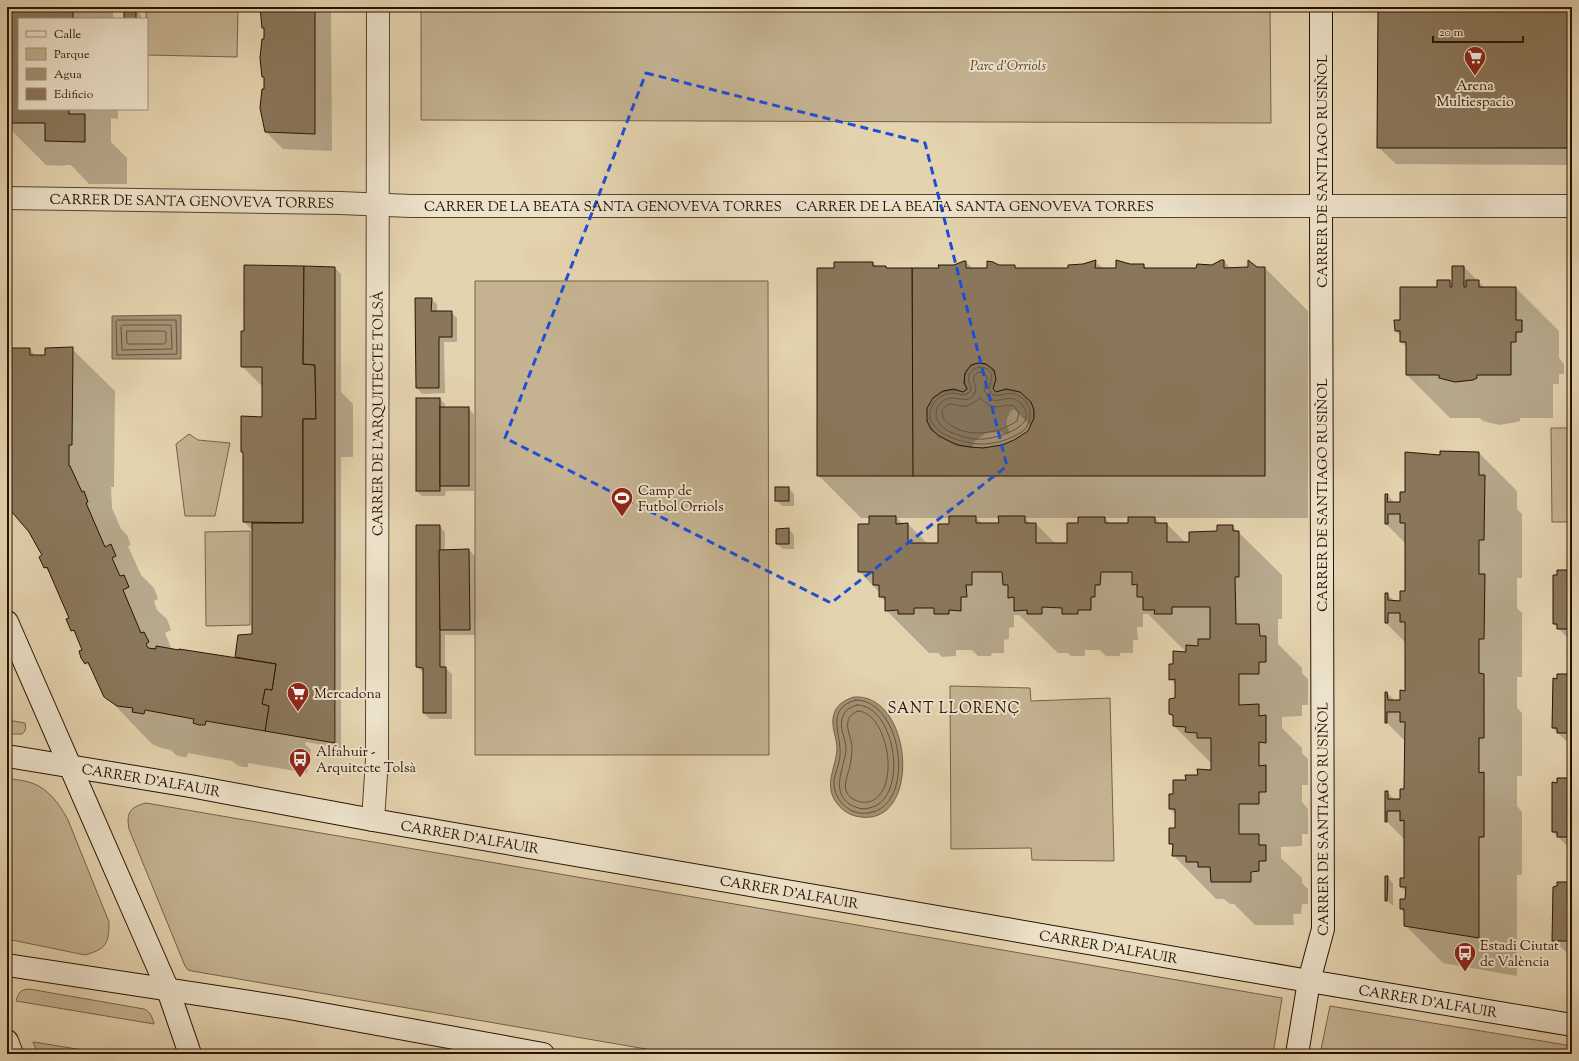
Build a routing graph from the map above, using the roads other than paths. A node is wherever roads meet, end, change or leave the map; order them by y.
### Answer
1 (378, 7) edge
2 (1322, 7) edge
3 (7, 198) edge
4 (378, 204) junction
5 (1320, 206) junction
6 (1572, 206) edge
7 (7, 622) edge
8 (7, 756) edge
9 (71, 767) junction
10 (373, 820) junction
11 (7, 965) edge
12 (1309, 982) junction
13 (168, 990) junction
14 (1572, 1025) edge
15 (7, 1041) edge
16 (12, 1054) edge
17 (190, 1054) edge
18 (543, 1054) edge
19 (1297, 1054) edge

1 - 4 street, CARRER DE L'ARQUITECTE TOLSÀ
2 - 5 street, CARRER DE SANTIAGO RUSIÑOL
3 - 4 street, CARRER DE SANTA GENOVEVA TORRES
4 - 5 street, CARRER DE LA BEATA SANTA GENOVEVA TORRES
4 - 10 street, CARRER DE L'ARQUITECTE TOLSÀ
5 - 6 street, CARRER DE LA BEATA SANTA GENOVEVA TORRES
5 - 12 street, CARRER DE SANTIAGO RUSIÑOL
7 - 9 street
8 - 9 street, CARRER D'ALFAUIR
9 - 10 street, CARRER D'ALFAUIR
9 - 13 street
10 - 12 street, CARRER D'ALFAUIR
11 - 13 street
12 - 14 street, CARRER D'ALFAUIR
12 - 19 street, CARRER DE SANTIAGO RUSIÑOL
13 - 17 street
13 - 18 street
15 - 16 street

